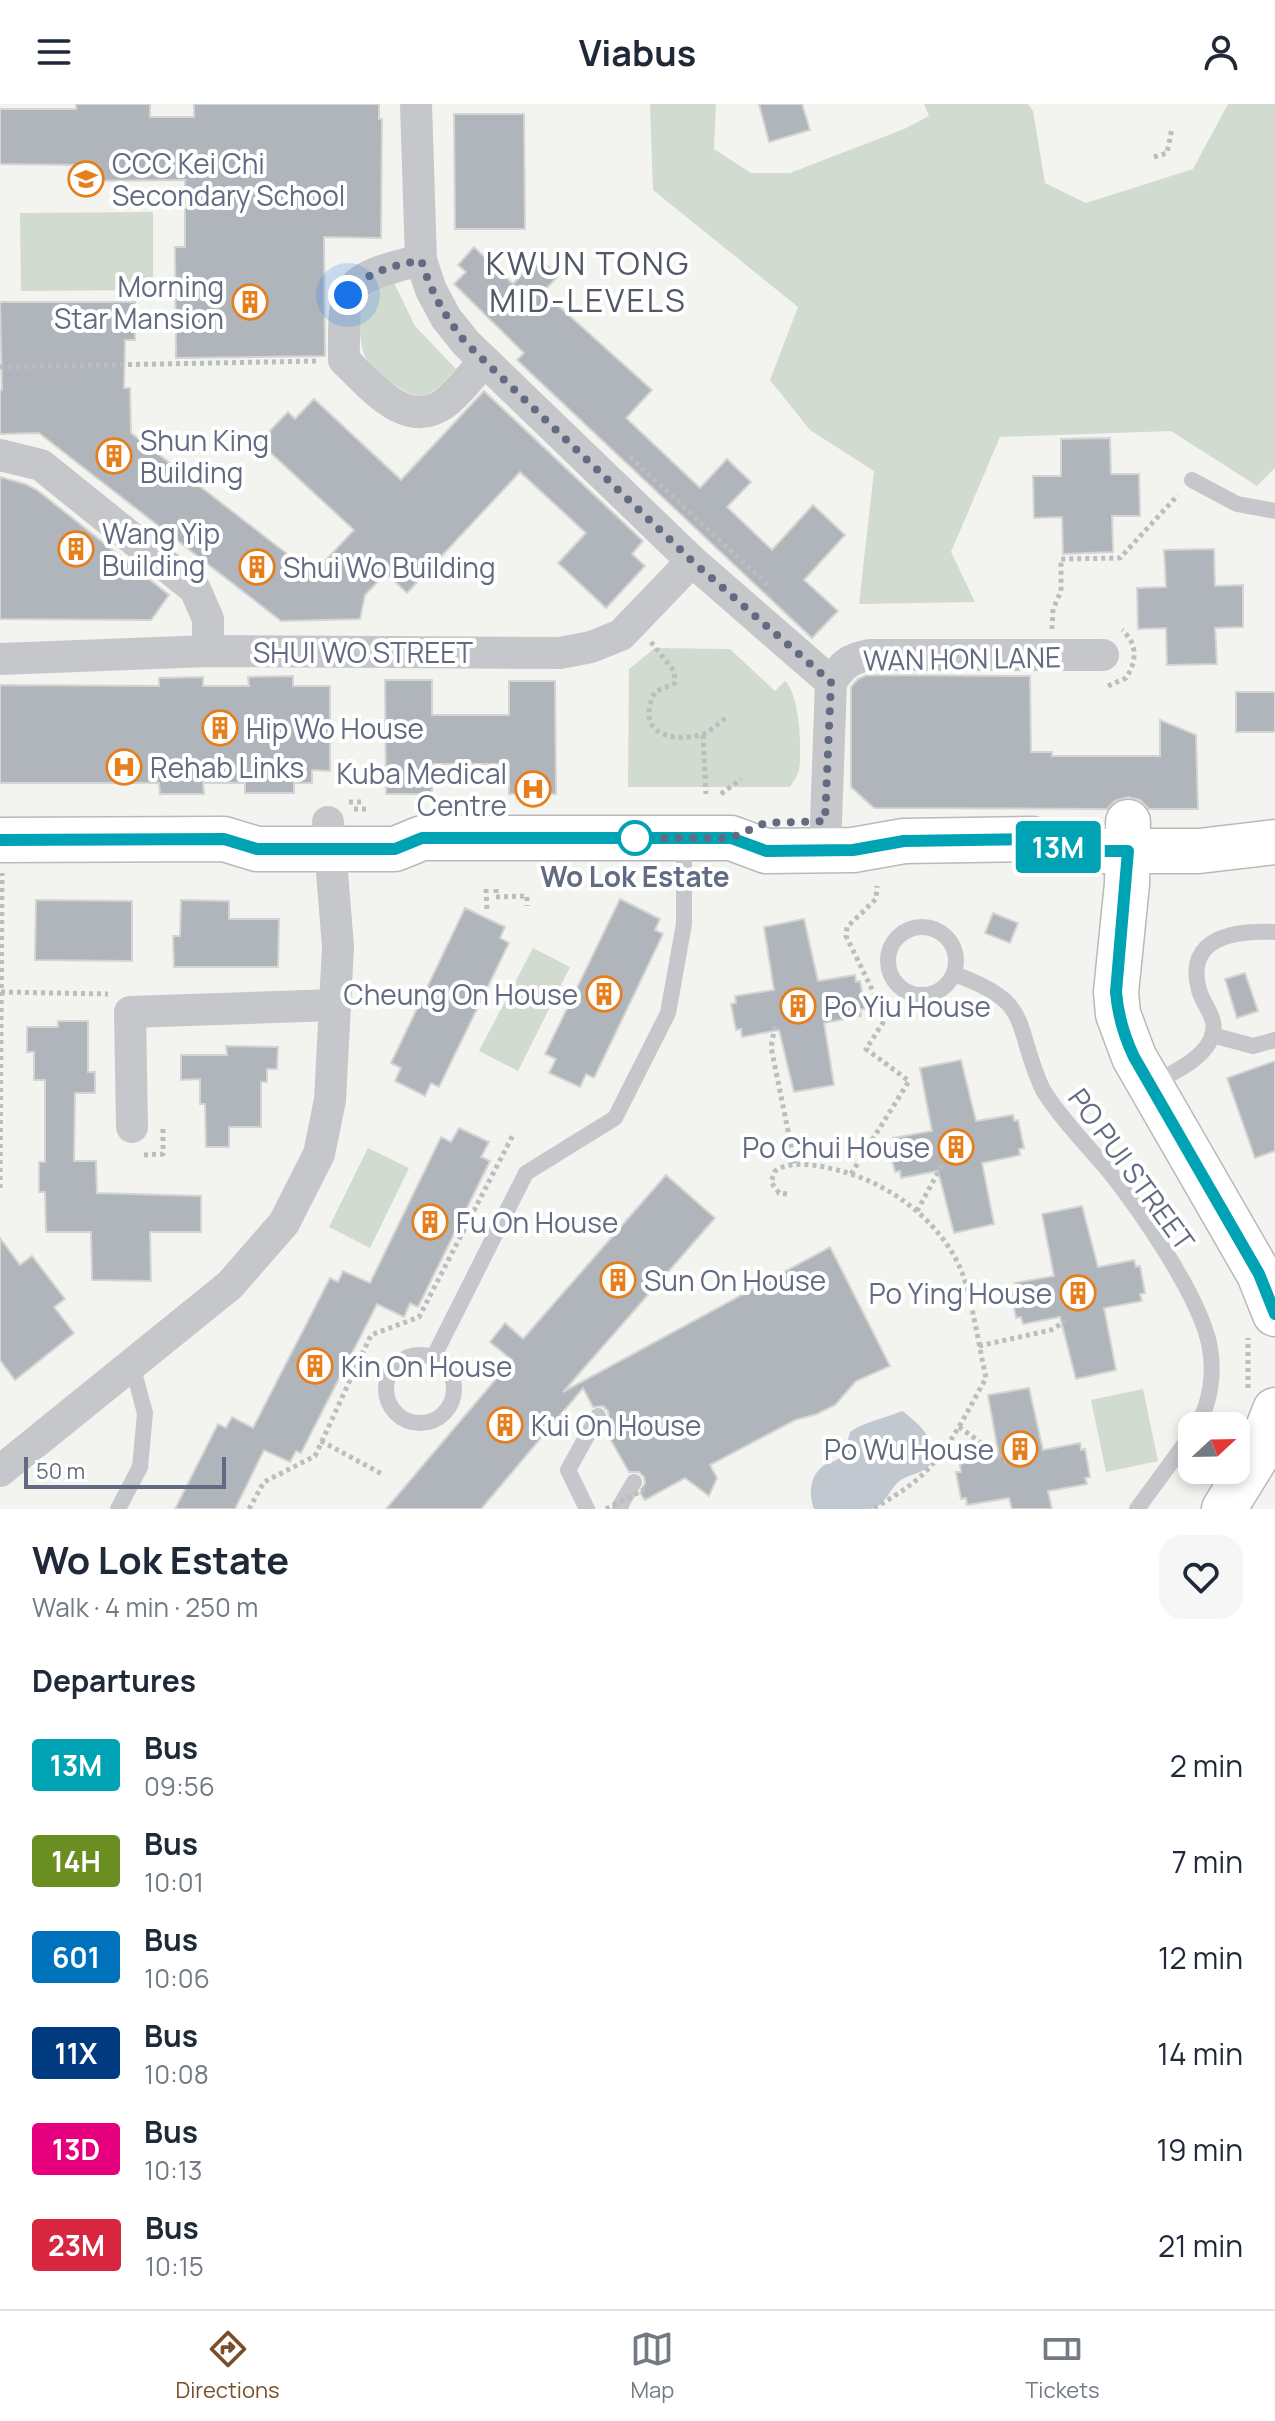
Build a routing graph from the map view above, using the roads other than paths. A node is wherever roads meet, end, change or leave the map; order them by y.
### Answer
1 (416, 104) edge
2 (421, 260) junction
3 (484, 361) junction
4 (0, 455) edge
5 (1192, 480) road end
6 (1275, 511) edge
7 (692, 561) junction
8 (208, 651) junction
9 (1103, 655) dead end
10 (0, 659) edge
11 (831, 682) junction
12 (344, 819) junction
13 (825, 836) junction
14 (1128, 836) junction
15 (684, 838) junction
16 (1269, 842) edge
17 (1, 855) edge
18 (1275, 932) edge
19 (954, 974) junction
20 (335, 1005) junction
21 (1212, 1035) junction
22 (1275, 1040) edge
23 (1150, 1085) junction
24 (134, 1141) road end
25 (1275, 1314) edge
26 (433, 1358) junction
27 (132, 1365) junction
28 (1275, 1410) edge
29 (1202, 1412) edge
30 (598, 1416) dead end
31 (1178, 1453) edge
32 (0, 1471) edge
33 (641, 1485) road end
34 (118, 1509) edge
35 (587, 1509) edge
36 (621, 1509) edge
37 (1137, 1509) edge
38 (1224, 1509) edge

1 - 2 street
2 - 3 street
2 - 3 street
3 - 7 street
4 - 8 street
5 - 6 lane
7 - 8 street, SHUI WO STREET
7 - 11 street
8 - 10 street, SHUI WO STREET
9 - 11 street, WAN HON LANE
11 - 13 street
12 - 15 main road
12 - 17 main road
12 - 20 street
13 - 14 main road
13 - 15 main road
14 - 16 main road
14 - 23 main road
15 - 26 lane
18 - 21 lane
19 - 19 lane
19 - 29 lane, PO PUI STREET
20 - 24 street
20 - 27 street
21 - 22 lane
21 - 23 lane
23 - 25 main road
26 - 26 lane
27 - 32 street
27 - 34 lane
28 - 38 main road
30 - 35 lane
31 - 37 lane
33 - 36 lane

